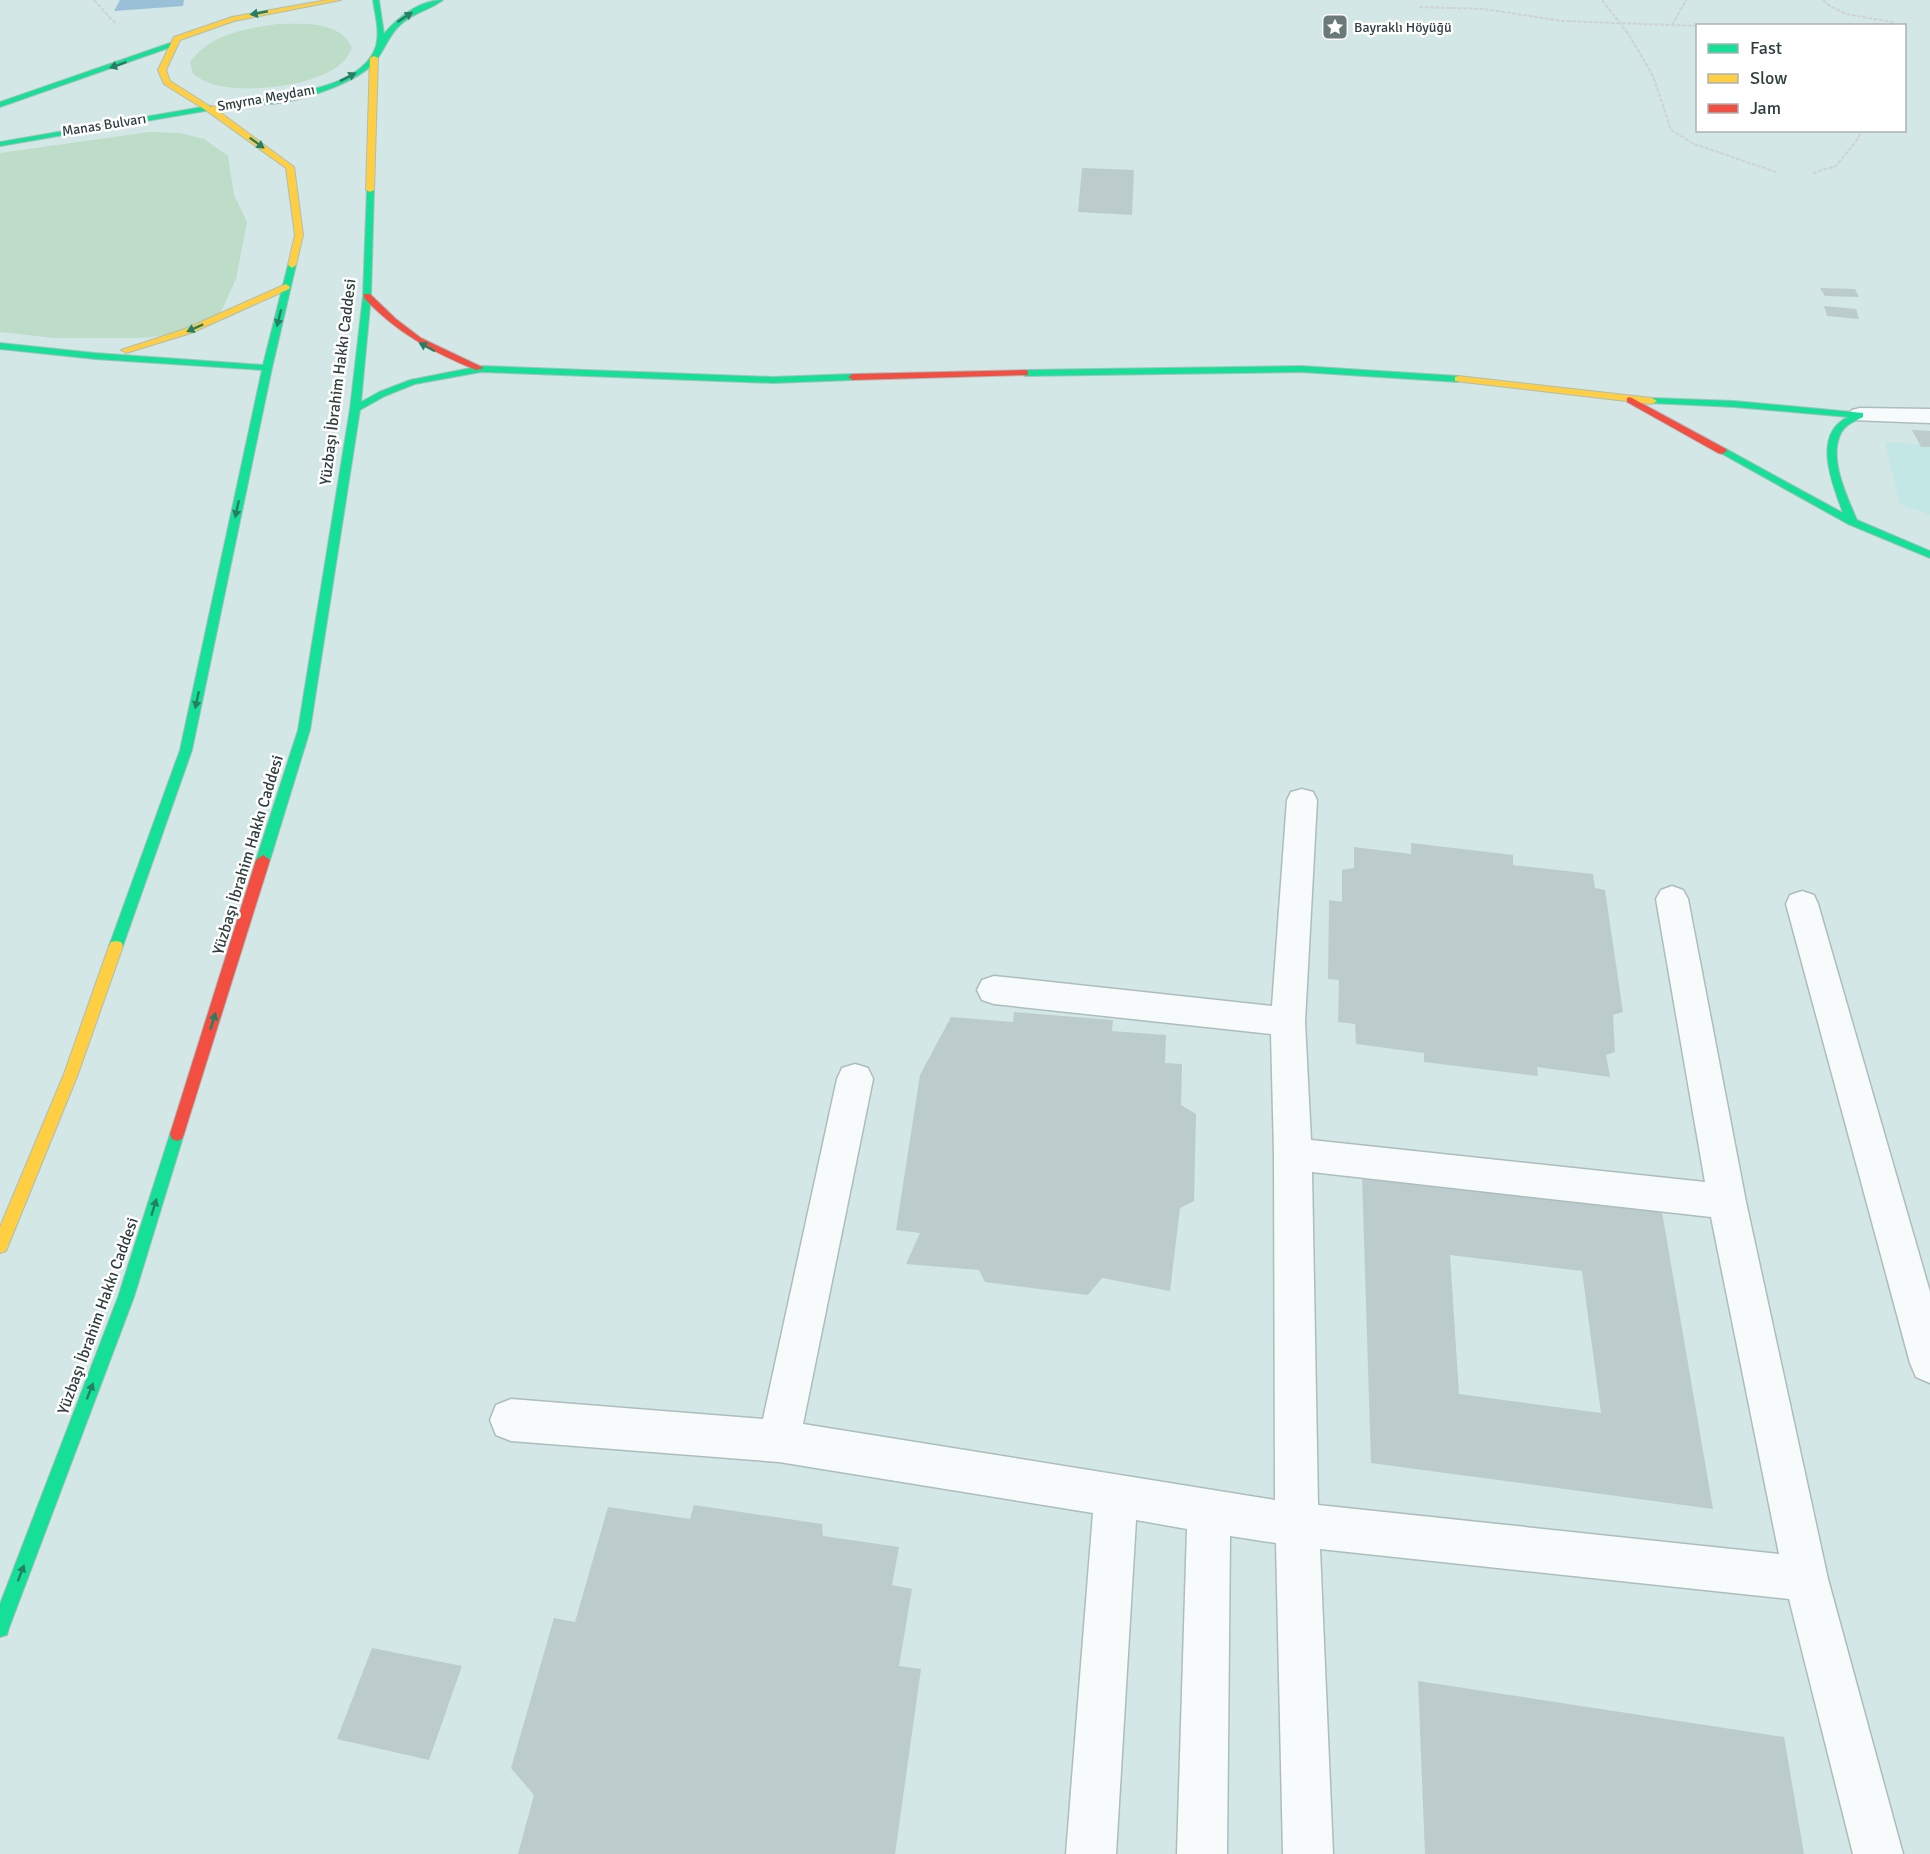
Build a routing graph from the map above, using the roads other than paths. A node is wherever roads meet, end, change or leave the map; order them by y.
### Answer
1 (338, 0) edge
2 (376, 0) edge
3 (440, 0) edge
4 (225, 5) dead end
5 (175, 42) junction
6 (377, 52) junction
7 (0, 105) edge
8 (209, 108) junction
9 (0, 144) edge
10 (286, 287) junction
11 (367, 296) junction
12 (0, 346) edge
13 (95, 356) junction
14 (267, 368) junction
15 (481, 369) junction
16 (1630, 400) junction
17 (355, 409) junction
18 (1860, 415) junction
19 (1930, 416) edge
20 (1852, 522) junction
21 (1930, 555) edge
22 (1302, 800) dead end
23 (1672, 899) dead end
24 (1802, 904) dead end
25 (994, 990) dead end
26 (1288, 1022) junction
27 (855, 1078) dead end
28 (1293, 1154) junction
29 (1727, 1202) junction
30 (0, 1246) edge
31 (1930, 1363) edge
32 (512, 1420) dead end
33 (779, 1441) junction
34 (1116, 1495) junction
35 (1209, 1510) junction
36 (1297, 1525) junction
37 (1806, 1579) junction
38 (0, 1628) edge
39 (1091, 1854) edge
40 (1202, 1854) edge
41 (1308, 1854) edge
42 (1878, 1854) edge

1 -> 5 main road
2 - 6 main road
6 -> 3 main road, Smyrna Meydanı
4 - 5 main road
5 -> 7 main road
5 - 8 main road, Smyrna Meydanı
8 -> 6 main road, Smyrna Meydanı
6 - 11 main road, Yüzbaşı İbrahim Hakkı Caddesi
8 - 9 main road, Manas Bulvarı
8 -> 10 main road
10 -> 13 main road
10 -> 14 main road
15 -> 11 main road
11 - 17 main road, Yüzbaşı İbrahim Hakkı Caddesi
12 - 13 main road
13 - 14 main road
14 -> 30 main road
15 - 16 main road
15 - 17 main road
16 - 18 main road
16 - 20 main road
38 -> 17 main road, Yüzbaşı İbrahim Hakkı Caddesi
18 - 19 street
18 - 20 main road
20 - 21 main road
22 - 26 street
23 - 29 street
24 - 31 street
25 - 26 street
26 - 28 street
27 - 33 street
28 - 29 street
28 - 36 street
29 - 37 street
32 - 33 street
33 - 34 street
34 - 35 street
34 - 39 street
35 - 36 street
35 - 40 street
36 - 37 street
36 - 41 street
37 - 42 street

